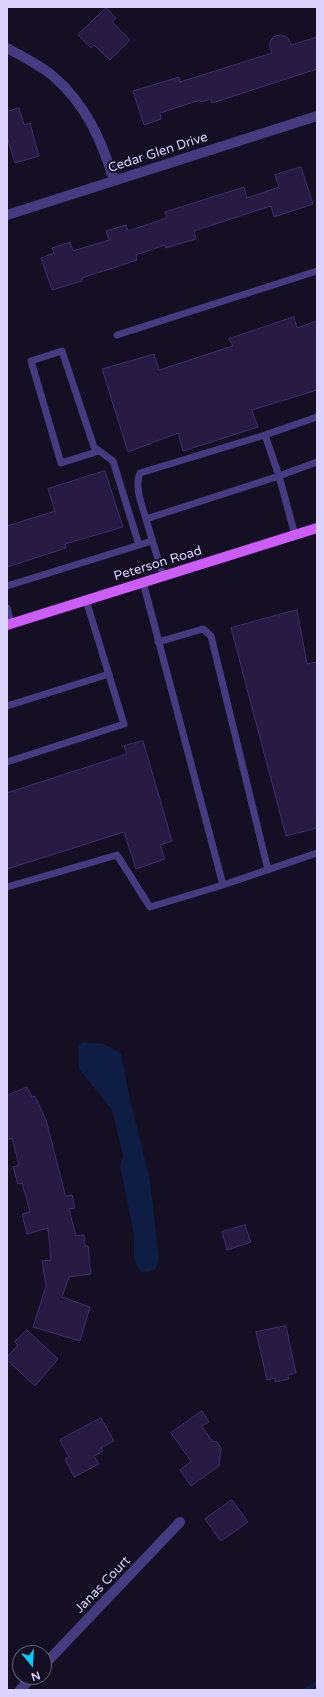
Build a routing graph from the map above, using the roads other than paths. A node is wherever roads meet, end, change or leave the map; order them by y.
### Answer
1 (7, 48) edge
2 (317, 116) edge
3 (114, 180) junction
4 (7, 215) edge
5 (317, 271) edge
6 (117, 335) dead end
7 (317, 417) edge
8 (265, 435) junction
9 (99, 451) junction
10 (317, 462) edge
11 (279, 476) junction
12 (146, 519) junction
13 (317, 528) edge
14 (295, 535) junction
15 (152, 541) junction
16 (139, 545) junction
17 (163, 576) junction
18 (143, 582) junction
19 (7, 586) edge
20 (86, 600) junction
21 (7, 608) edge
22 (9, 624) edge
23 (158, 642) junction
24 (109, 674) junction
25 (7, 706) edge
26 (7, 762) edge
27 (317, 853) edge
28 (268, 870) junction
29 (223, 885) junction
30 (7, 887) edge
31 (180, 1522) dead end
32 (52, 1657) edge

1 - 3 street
2 - 3 street, Cedar Glen Drive
3 - 4 street, Cedar Glen Drive
5 - 6 lane
7 - 8 lane
8 - 11 lane
8 - 12 lane
9 - 9 lane
9 - 16 lane
10 - 11 lane
11 - 12 lane
11 - 14 lane
12 - 15 lane
13 - 14 main road, Peterson Road
14 - 17 main road, Peterson Road
15 - 16 lane
15 - 17 lane
16 - 19 lane
17 - 18 main road, Peterson Road
18 - 20 main road, Peterson Road
18 - 23 lane
20 - 22 main road, Peterson Road
20 - 24 lane
21 - 22 lane
23 - 28 lane
23 - 29 lane
24 - 25 lane
24 - 26 lane
27 - 28 lane
28 - 29 lane
29 - 30 lane
31 - 32 street, Janas Court

